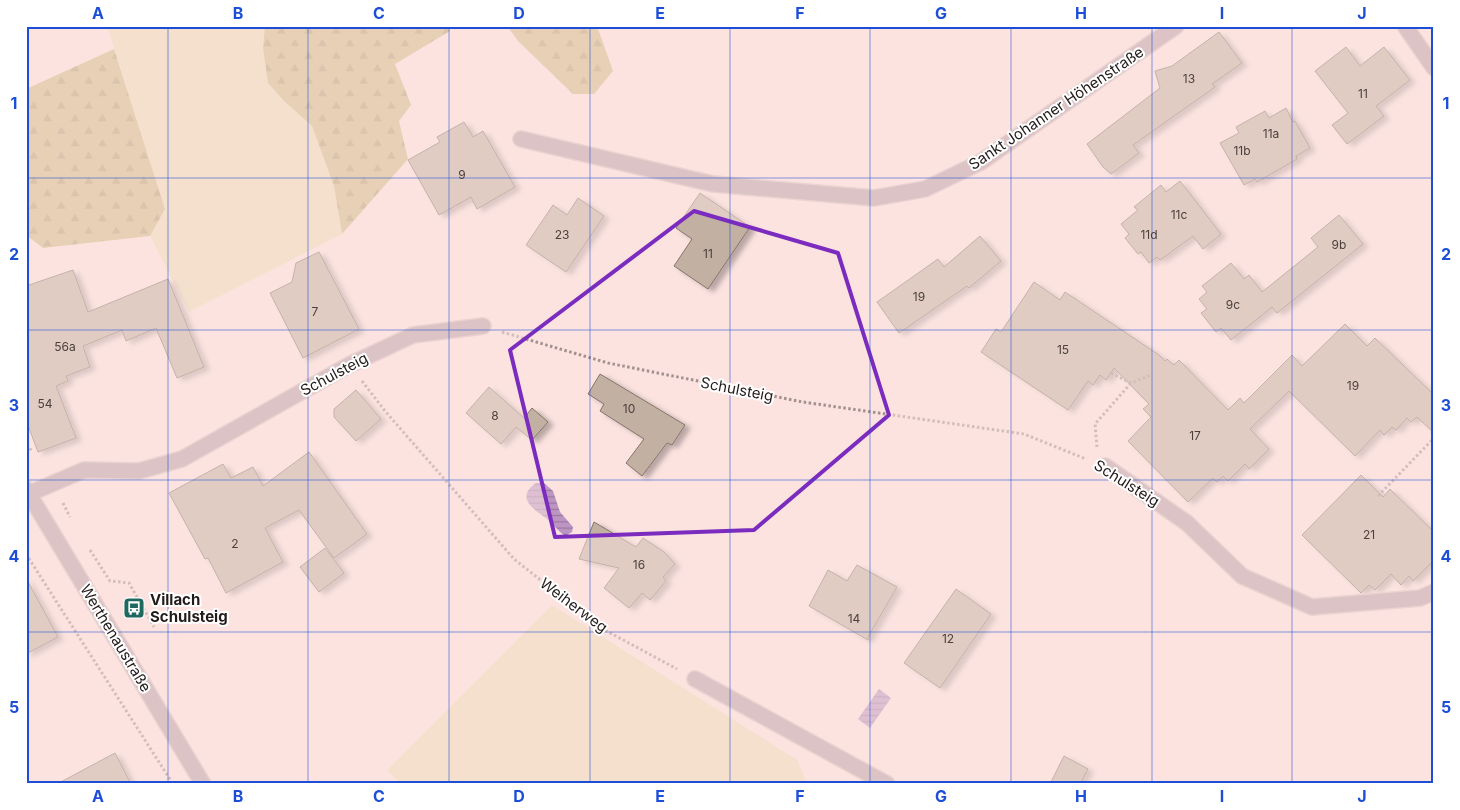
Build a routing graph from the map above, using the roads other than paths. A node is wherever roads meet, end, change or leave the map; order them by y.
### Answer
1 (1176, 26) edge
2 (1405, 26) edge
3 (1434, 68) edge
4 (521, 138) dead end
5 (482, 326) road end
6 (1105, 466) road end
7 (27, 492) edge
8 (1434, 592) edge
9 (695, 679) road end
10 (203, 784) edge
11 (887, 784) edge

1 - 4 street, Sankt Johanner Höhenstraße
2 - 3 street
5 - 7 street, Schulsteig
6 - 8 street, Schulsteig
7 - 10 street, Werthenaustraße
9 - 11 street

